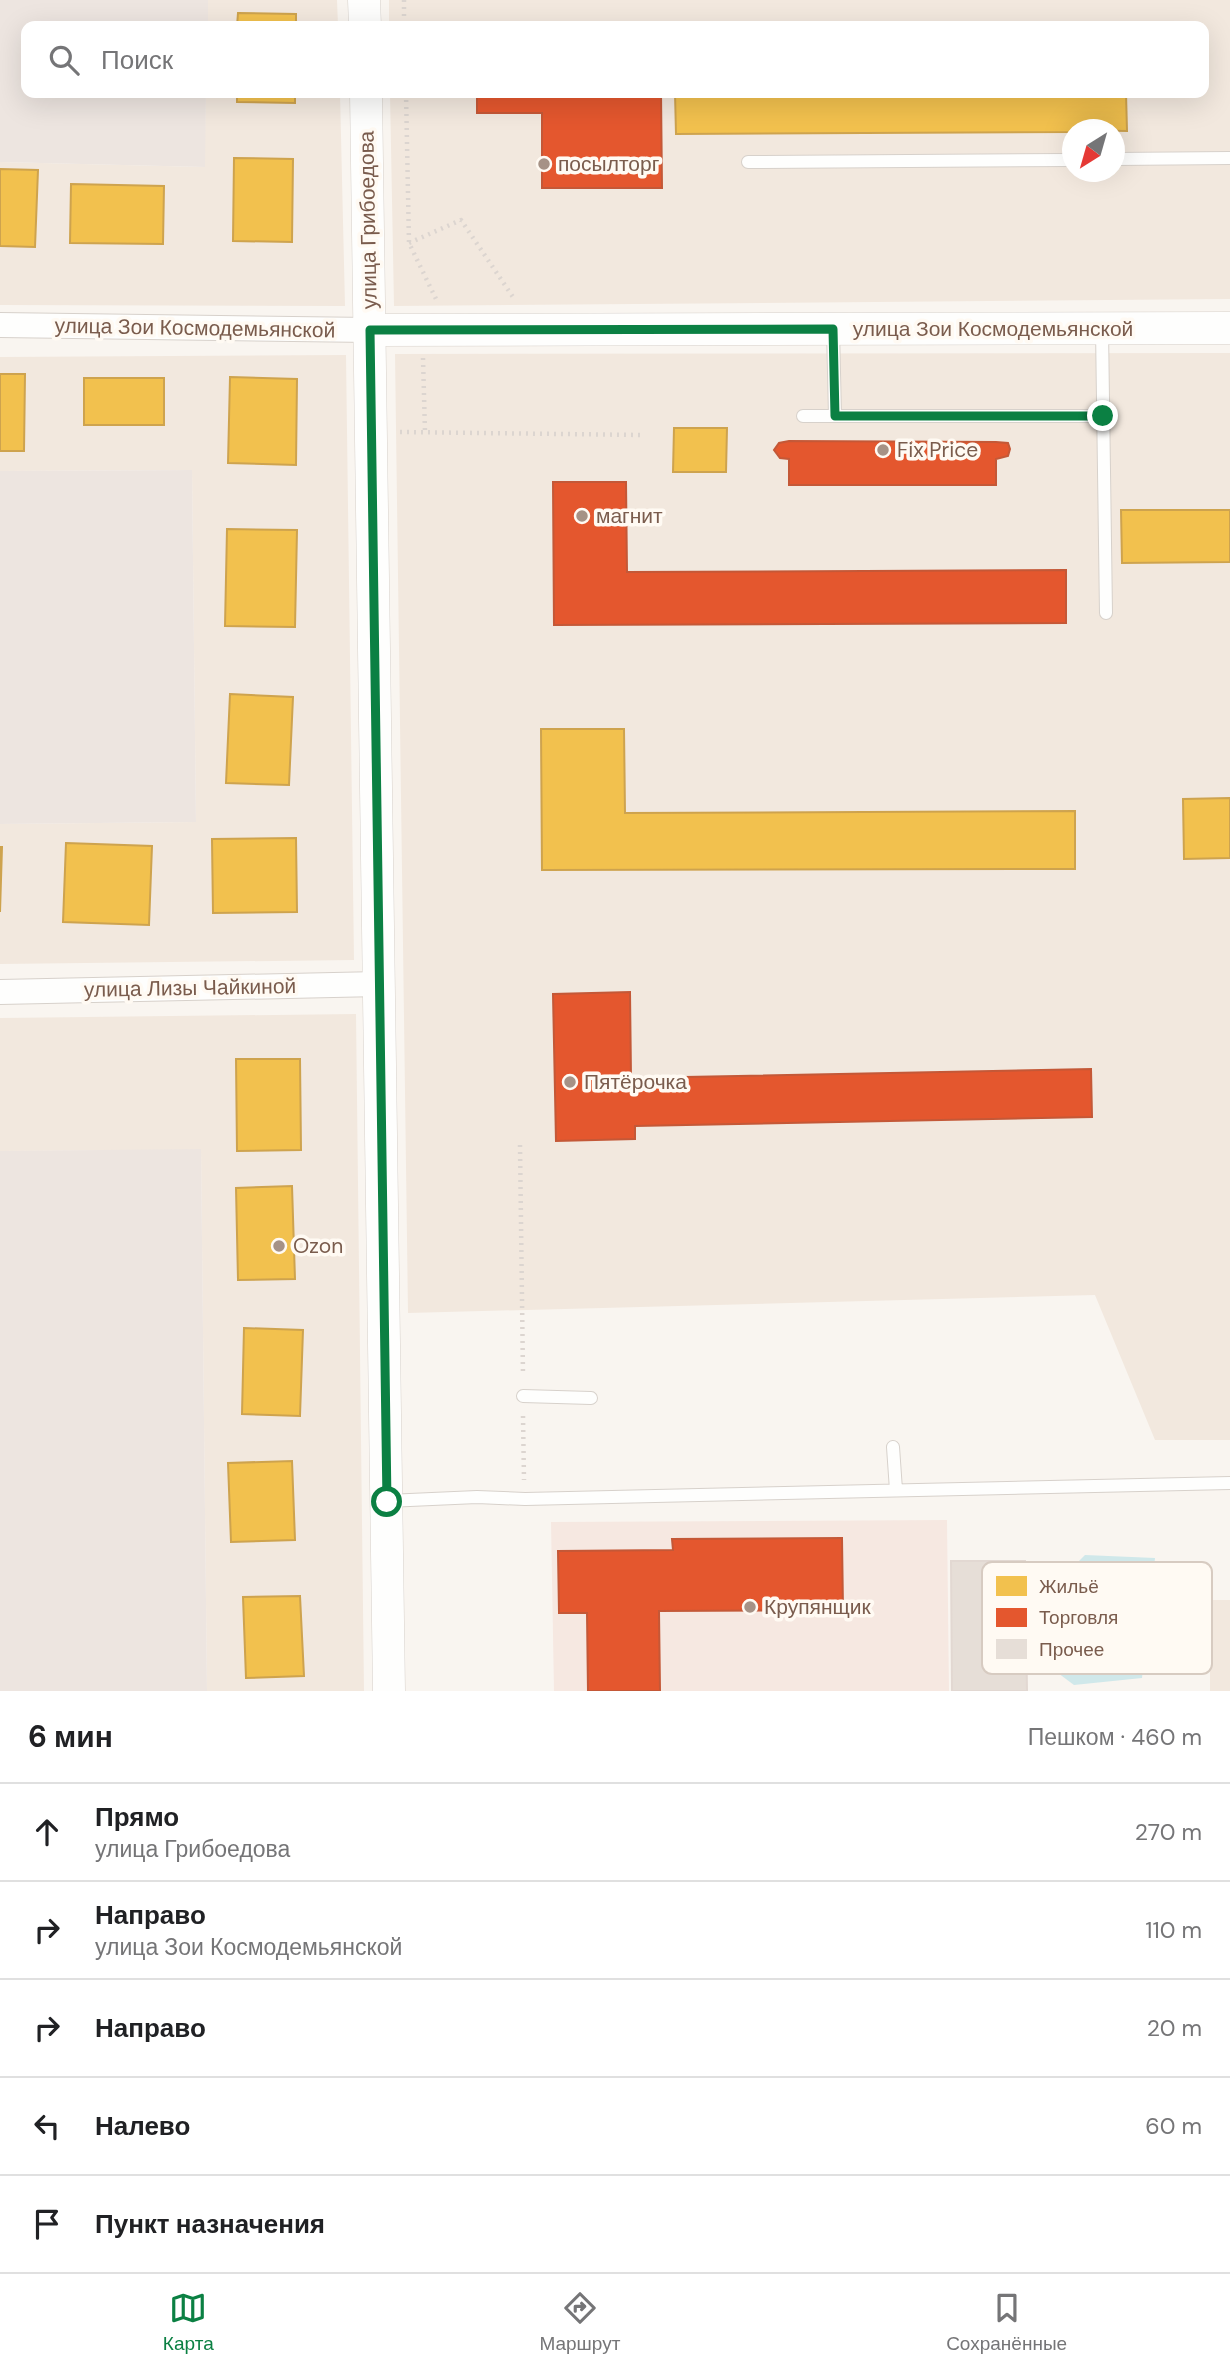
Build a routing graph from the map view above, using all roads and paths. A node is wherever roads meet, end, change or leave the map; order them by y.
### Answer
1 (364, 0) edge
2 (404, 0) edge
3 (365, 21) edge
4 (404, 21) edge
5 (366, 98) edge
6 (406, 98) edge
7 (1230, 158) edge
8 (1125, 159) edge
9 (1062, 160) edge
10 (748, 162) dead end
11 (409, 243) junction
12 (0, 326) edge
13 (1230, 328) edge
14 (534, 329) junction
15 (833, 329) junction
16 (1102, 329) junction
17 (370, 330) junction
18 (422, 330) junction
19 (803, 416) dead end
20 (835, 416) junction
21 (1103, 416) junction
22 (371, 432) junction
23 (425, 432) junction
24 (642, 435) dead end
25 (1106, 613) dead end
26 (379, 984) junction
27 (0, 992) edge
28 (520, 1144) dead end
29 (523, 1396) junction
30 (590, 1398) dead end
31 (893, 1447) dead end
32 (1230, 1483) edge
33 (896, 1490) junction
34 (525, 1499) junction
35 (387, 1502) junction
36 (389, 1691) edge

1 - 3 street
2 - 4 path
5 - 17 street, улица Грибоедова
6 - 11 path
7 - 8 lane
9 - 10 lane
11 - 14 path
11 - 18 path
12 - 17 street, улица Зои Космодемьянской
13 - 16 street, улица Зои Космодемьянской
14 - 15 street, улица Зои Космодемьянской
14 - 18 street, улица Зои Космодемьянской
15 - 16 street, улица Зои Космодемьянской
15 - 20 lane
16 - 21 lane
17 - 18 street, улица Зои Космодемьянской
17 - 22 street, улица Грибоедова
18 - 23 path
19 - 20 lane
20 - 21 lane
21 - 25 lane
22 - 23 path
22 - 26 street, улица Грибоедова
23 - 24 path
26 - 27 street, улица Лизы Чайкиной
26 - 35 street, улица Грибоедова
28 - 29 path
29 - 30 lane
29 - 34 path
31 - 33 lane
32 - 33 lane
33 - 34 lane
34 - 35 lane
35 - 36 street, улица Грибоедова

